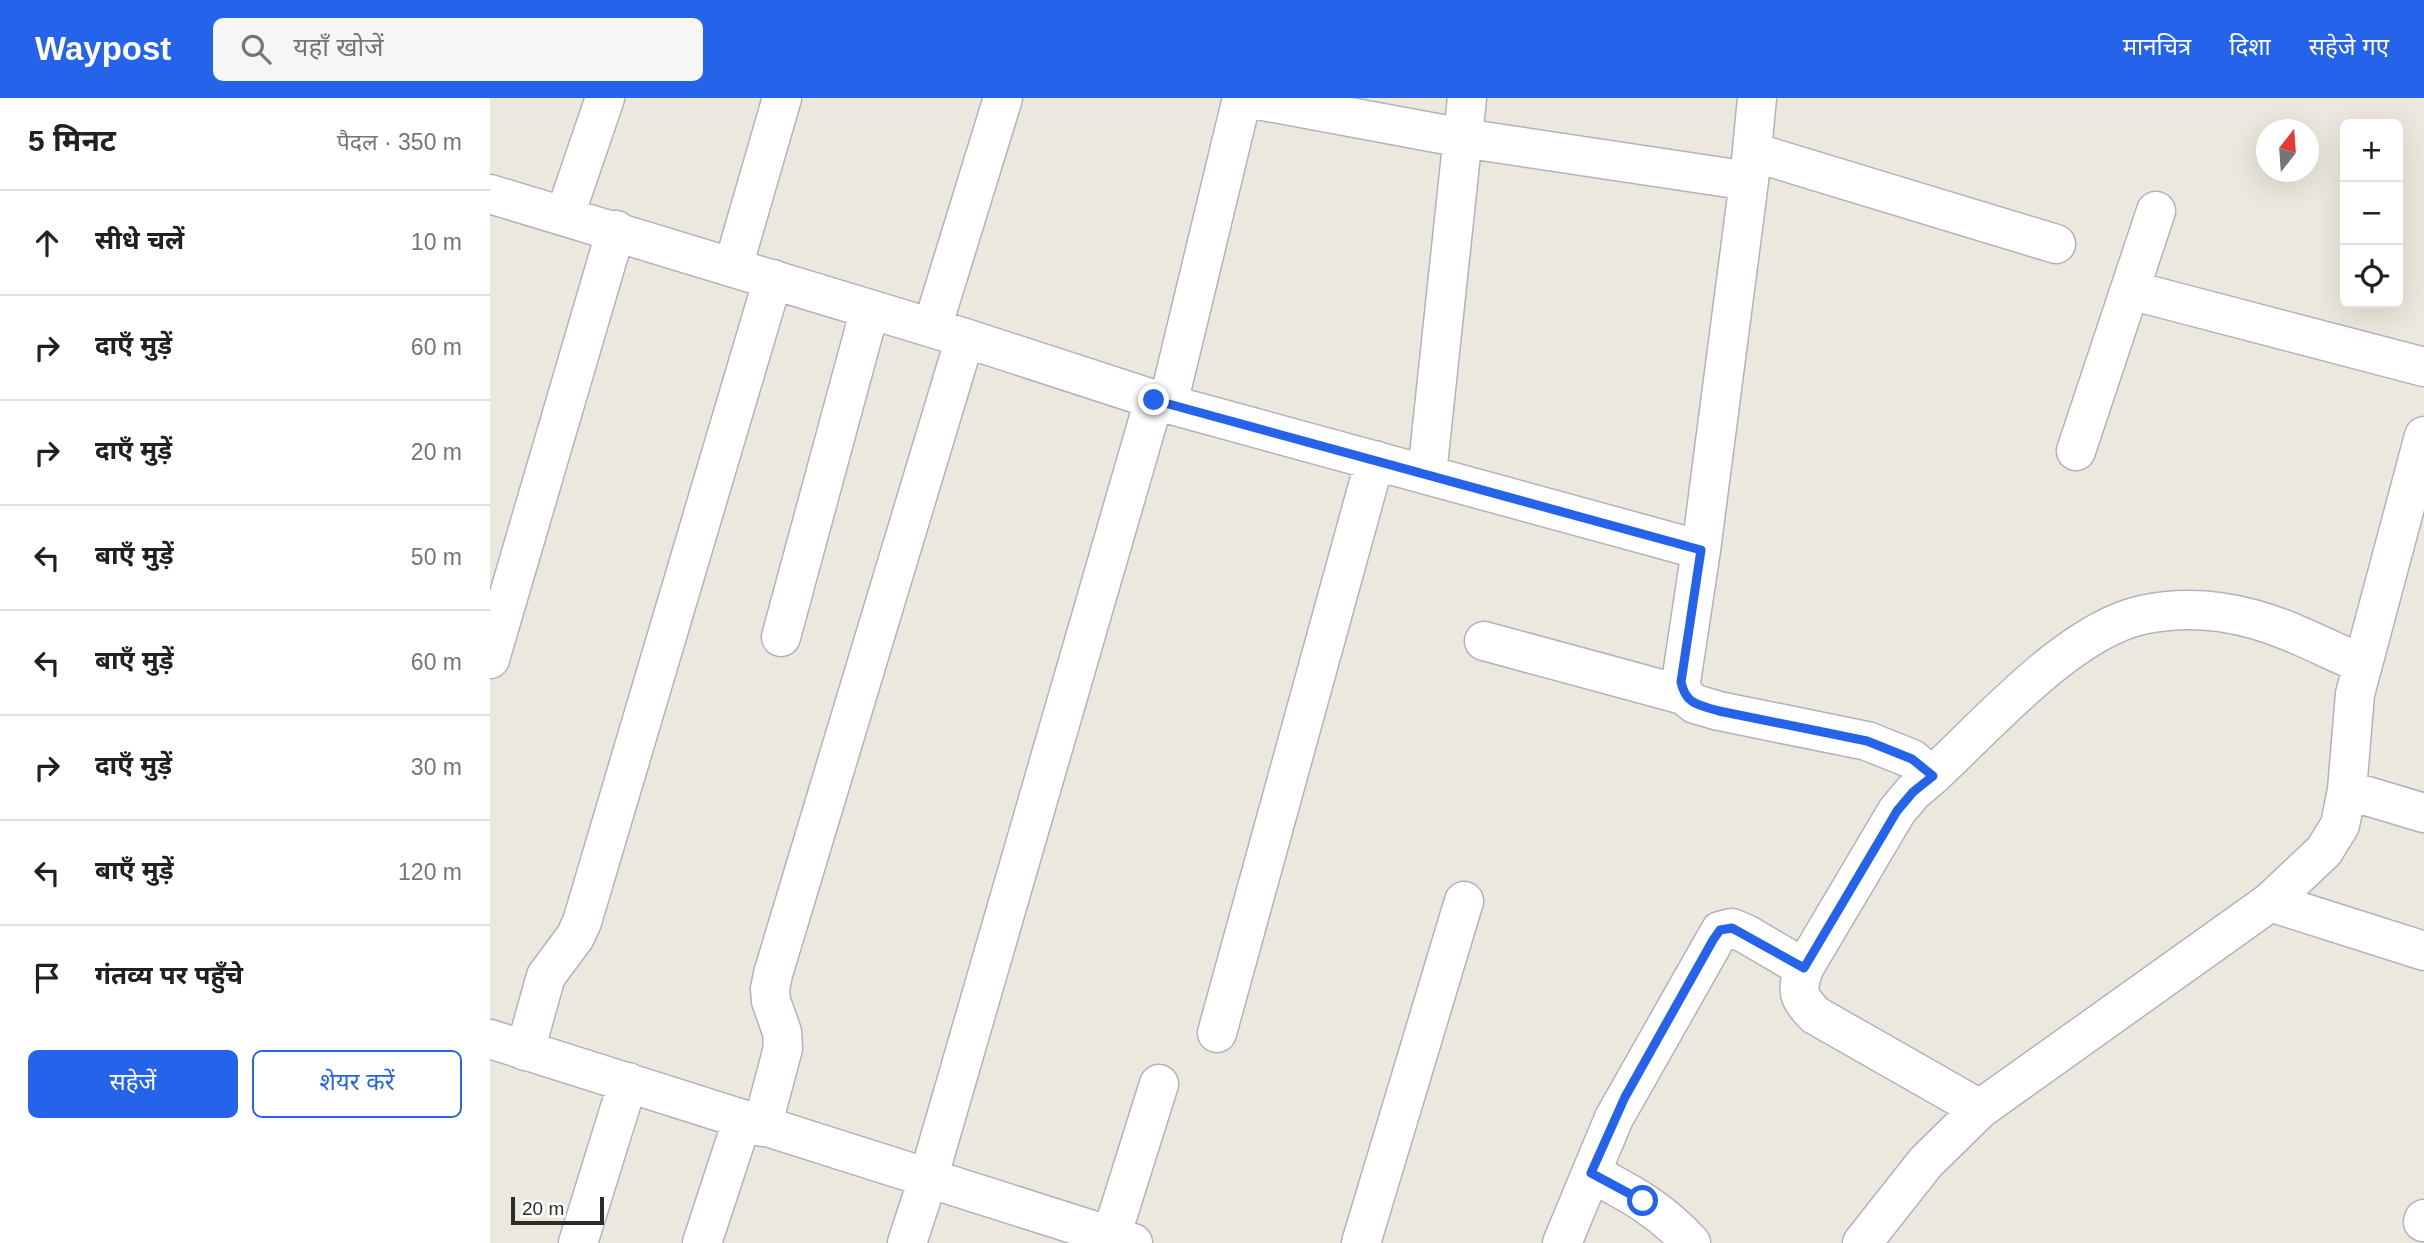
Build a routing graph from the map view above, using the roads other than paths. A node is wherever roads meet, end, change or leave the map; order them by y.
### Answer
1 (605, 98) edge
2 (782, 98) edge
3 (1003, 98) edge
4 (1245, 98) edge
5 (1467, 98) edge
6 (1756, 98) edge
7 (1463, 138) junction
8 (1751, 167) junction
9 (490, 194) edge
10 (2156, 211) dead end
11 (565, 215) junction
12 (616, 230) junction
13 (2056, 244) dead end
14 (733, 267) junction
15 (773, 279) junction
16 (2130, 290) junction
17 (870, 309) junction
18 (948, 333) junction
19 (2424, 367) edge
20 (1161, 402) junction
21 (2424, 436) edge
22 (2076, 451) dead end
23 (1374, 460) junction
24 (1427, 474) junction
25 (1701, 550) junction
26 (781, 636) dead end
27 (1484, 641) dead end
28 (490, 659) edge
29 (2362, 664) junction
30 (1684, 695) junction
31 (1933, 776) junction
32 (2347, 790) junction
33 (2424, 813) edge
34 (1464, 901) dead end
35 (2270, 902) junction
36 (2424, 951) edge
37 (1804, 968) junction
38 (1217, 1033) dead end
39 (490, 1039) edge
40 (526, 1051) junction
41 (628, 1082) junction
42 (1159, 1084) dead end
43 (1980, 1110) junction
44 (752, 1124) junction
45 (1591, 1173) junction
46 (928, 1179) junction
47 (1118, 1241) edge
48 (578, 1243) edge
49 (702, 1243) edge
50 (907, 1243) edge
51 (1361, 1243) edge
52 (1562, 1243) edge
53 (1691, 1243) edge
54 (1862, 1243) edge

1 - 11 street
2 - 14 street
3 - 18 street
4 - 7 street
4 - 20 street
5 - 7 street
6 - 8 street
7 - 8 street
7 - 24 street
8 - 13 street
8 - 25 street
9 - 11 street
10 - 16 street
11 - 12 street
12 - 14 street
12 - 28 street
14 - 15 street
15 - 17 street
15 - 40 street
16 - 19 street
16 - 22 street
17 - 18 street
17 - 26 street
18 - 20 street
18 - 44 street
20 - 23 street
20 - 46 street
21 - 29 street
23 - 24 street
23 - 38 street
24 - 25 street
25 - 30 street
27 - 30 street
29 - 31 street
29 - 32 street
30 - 31 street
31 - 37 street
32 - 33 street
32 - 35 street
34 - 51 street
35 - 36 street
35 - 43 street
37 - 43 street
37 - 45 street
39 - 40 street
40 - 41 street
41 - 44 street
41 - 48 street
42 - 47 street
43 - 54 street
44 - 46 street
44 - 49 street
45 - 52 street
45 - 53 street
46 - 47 street
46 - 50 street

